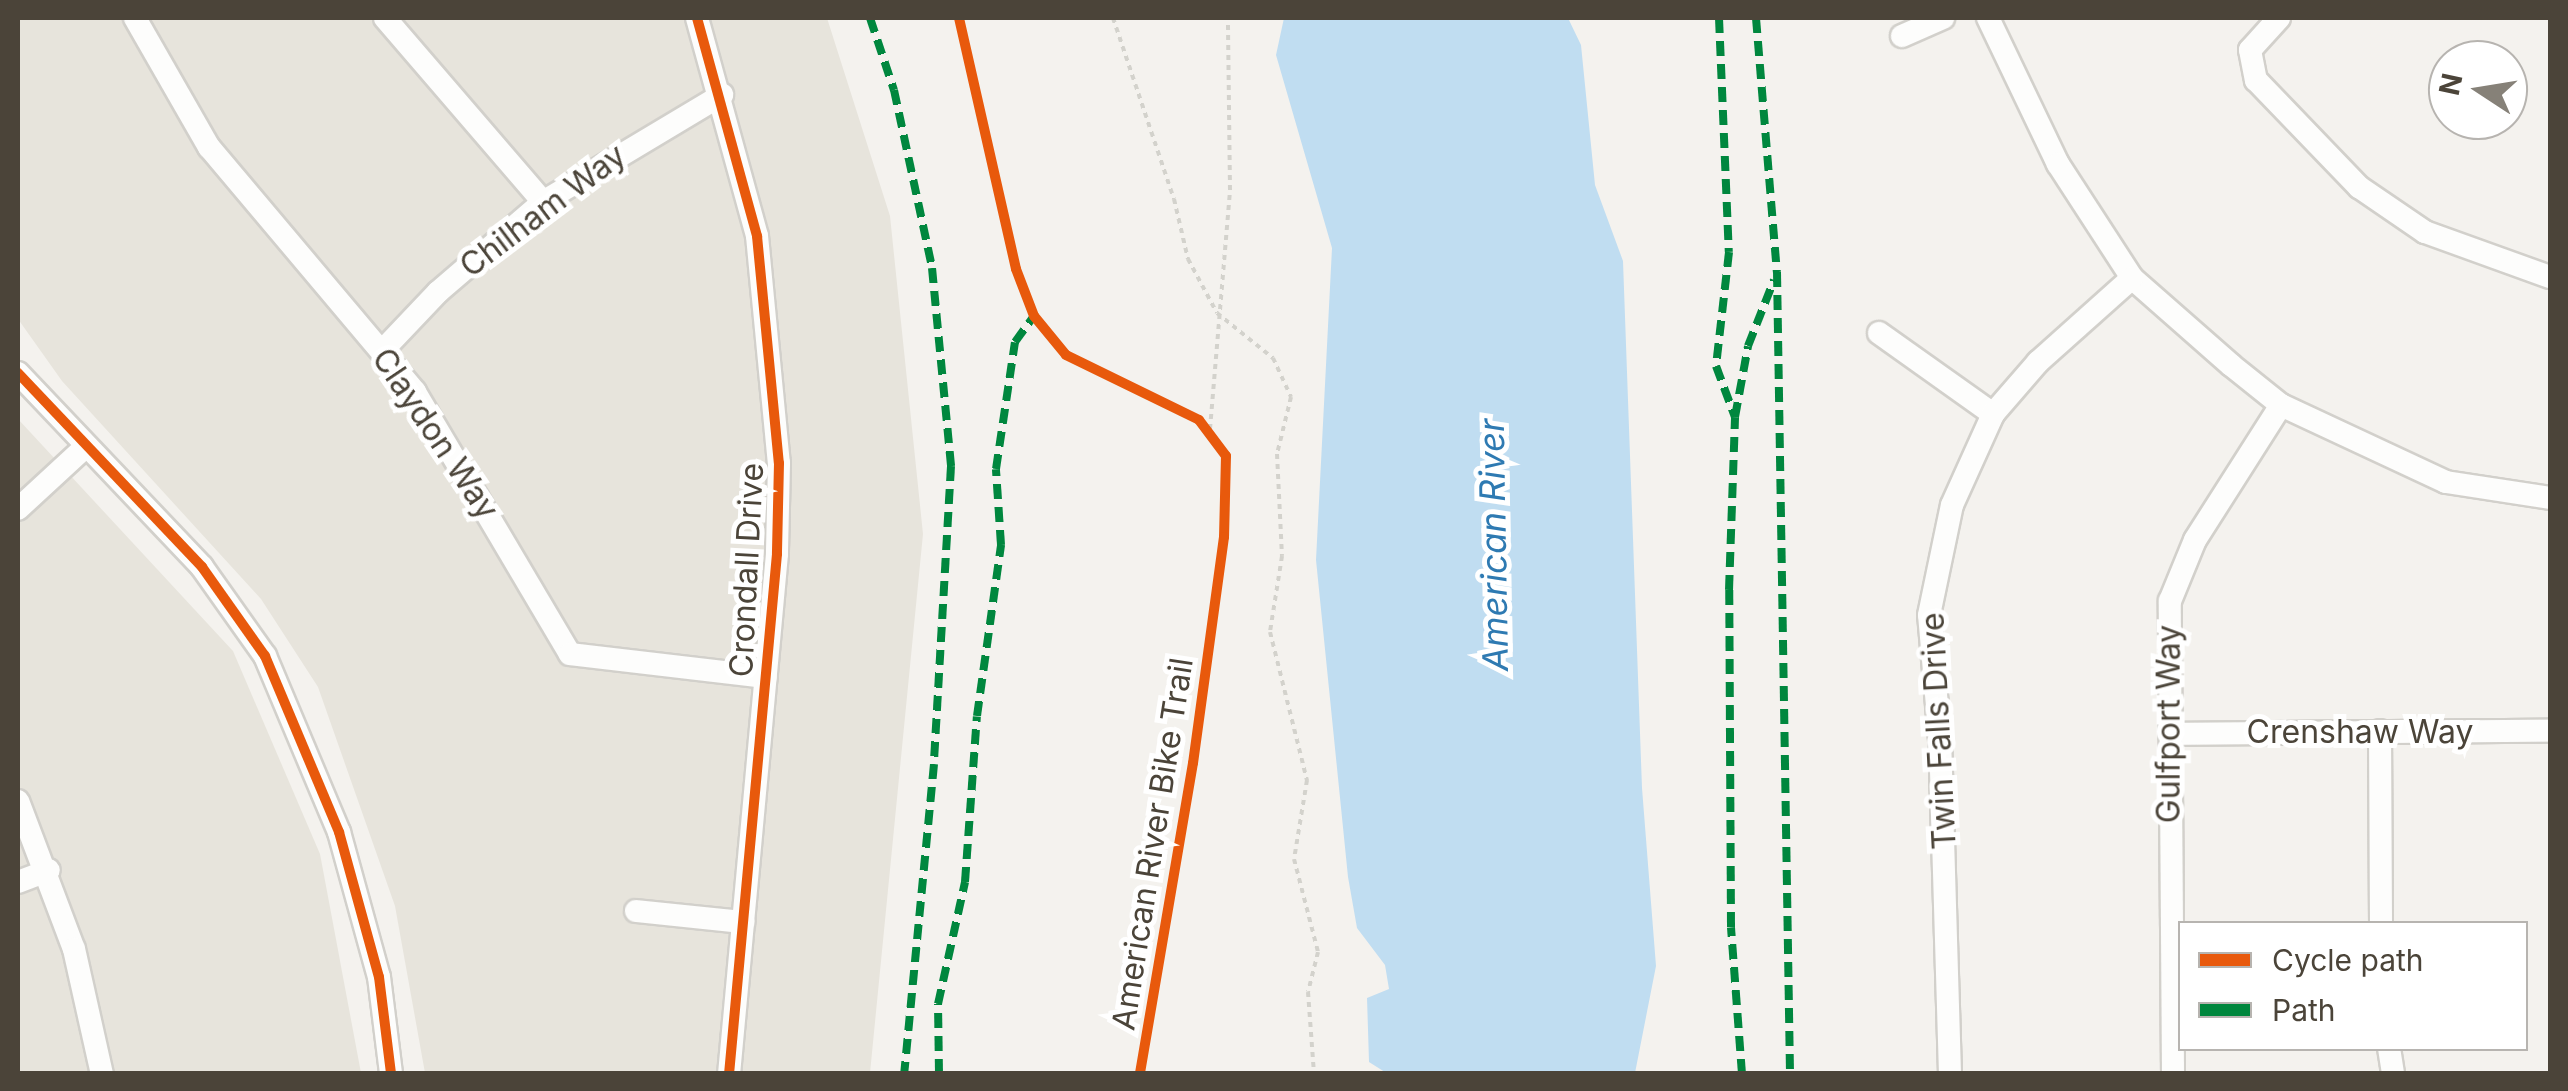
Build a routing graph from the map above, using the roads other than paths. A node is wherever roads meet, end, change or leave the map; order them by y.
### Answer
1 (135, 18) edge
2 (385, 18) edge
3 (697, 18) edge
4 (1943, 18) edge
5 (1988, 18) edge
6 (2279, 18) edge
7 (1902, 36) dead end
8 (722, 94) junction
9 (543, 202) junction
10 (2550, 277) edge
11 (2132, 278) junction
12 (1879, 333) dead end
13 (382, 351) junction
14 (18, 373) edge
15 (2281, 405) junction
16 (1994, 414) junction
17 (84, 448) junction
18 (2550, 498) edge
19 (18, 509) edge
20 (766, 677) junction
21 (2380, 730) junction
22 (2550, 731) edge
23 (2170, 734) junction
24 (18, 800) edge
25 (49, 870) junction
26 (18, 882) edge
27 (636, 912) dead end
28 (2381, 921) edge
29 (742, 922) junction
30 (102, 1074) edge
31 (391, 1074) edge
32 (729, 1074) edge
33 (1950, 1074) edge
34 (2173, 1074) edge

1 - 13 street, Claydon Way
2 - 9 street
3 - 8 street, Crondall Drive
4 - 7 street
5 - 11 street
6 - 10 street
8 - 9 street, Chilham Way
8 - 20 street, Crondall Drive
9 - 13 street, Chilham Way
11 - 15 street
11 - 16 street, Twin Falls Drive
12 - 16 street
13 - 20 street, Claydon Way
14 - 17 street
15 - 18 street
15 - 23 street, Gulfport Way
16 - 33 street, Twin Falls Drive
17 - 19 street
17 - 31 street
20 - 29 street, Crondall Drive
21 - 22 street, Crenshaw Way
21 - 23 street, Crenshaw Way
21 - 28 street
23 - 34 street, Gulfport Way
24 - 25 street
25 - 26 street
25 - 30 street
27 - 29 street
29 - 32 street, Crondall Drive

